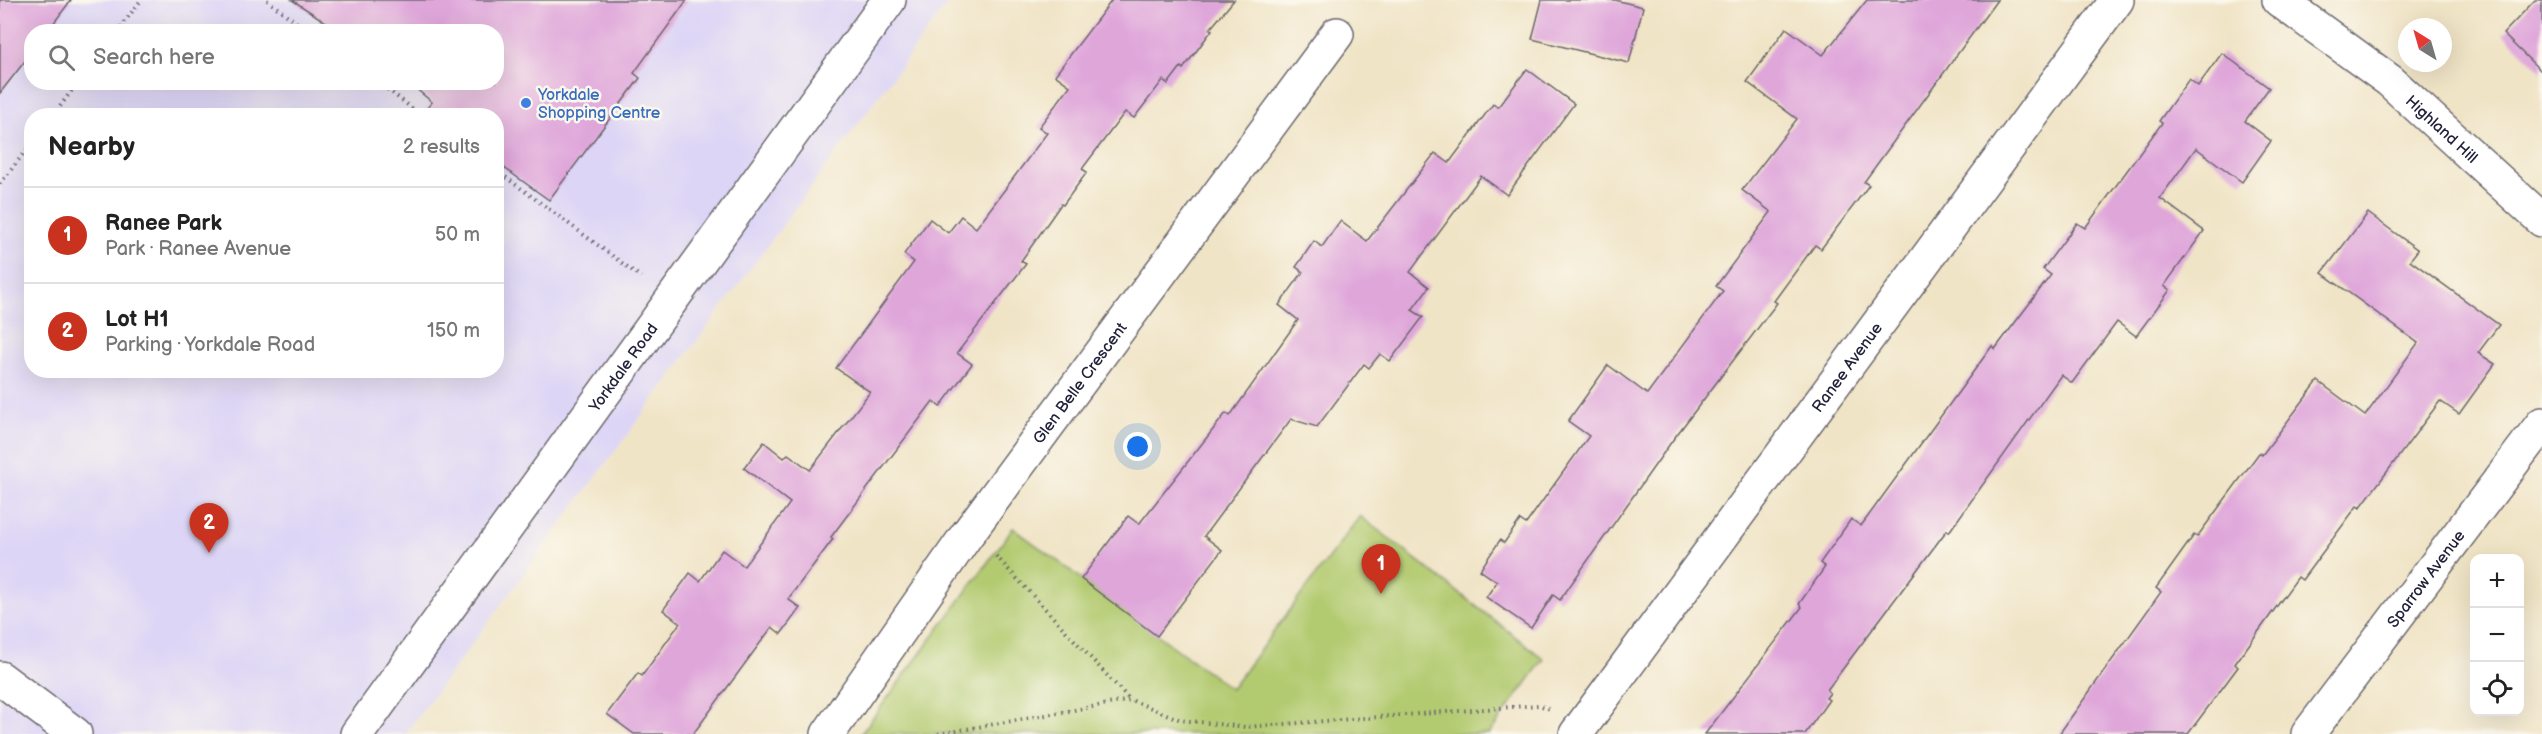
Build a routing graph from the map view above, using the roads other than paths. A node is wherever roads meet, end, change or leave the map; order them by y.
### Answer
1 (890, 0) edge
2 (2117, 0) edge
3 (2279, 0) edge
4 (1337, 34) dead end
5 (2542, 220) edge
6 (2542, 424) edge
7 (0, 678) edge
8 (1580, 728) edge
9 (75, 734) edge
10 (357, 734) edge
11 (828, 734) edge
12 (2308, 734) edge

1 - 10 street, Yorkdale Road
2 - 8 street, Ranee Avenue
3 - 5 street, Highland Hill
4 - 11 street, Glen Belle Crescent
6 - 12 street, Sparrow Avenue
7 - 9 street

